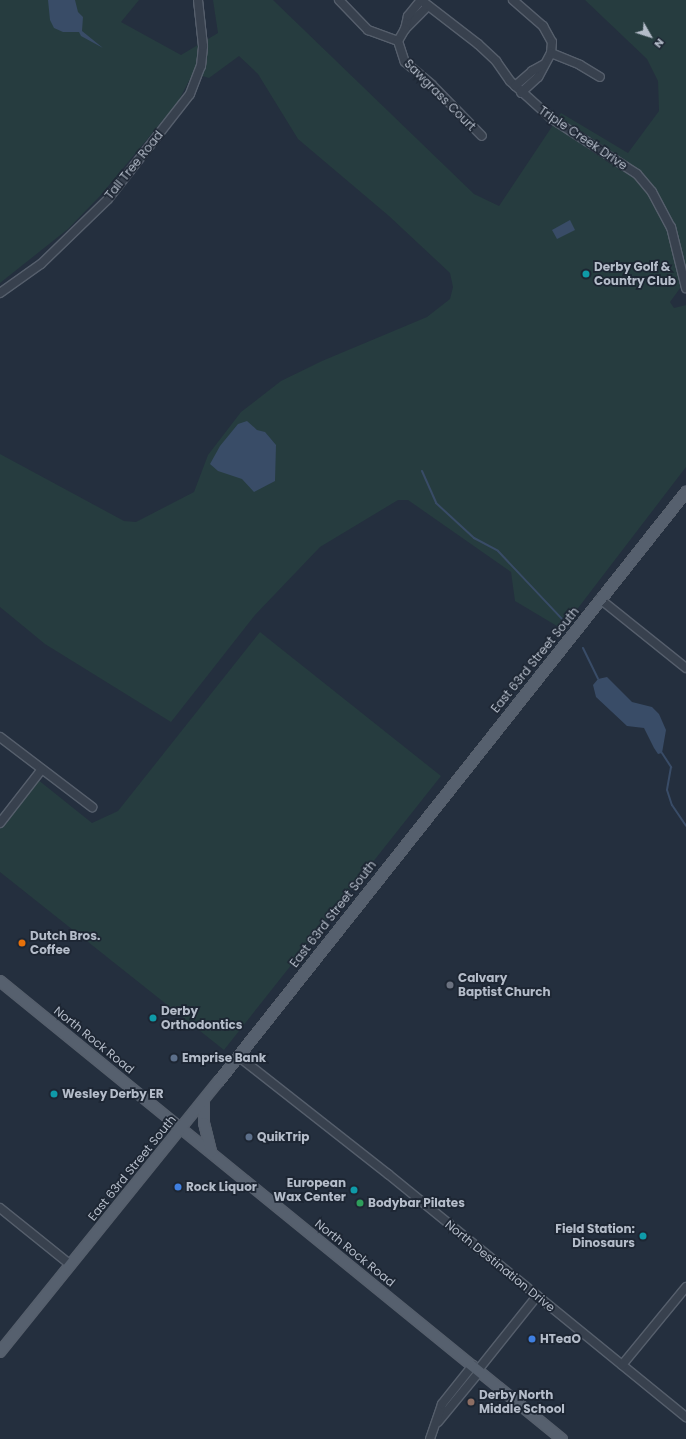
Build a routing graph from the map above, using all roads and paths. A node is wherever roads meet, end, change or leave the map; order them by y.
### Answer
1 (198, 0) edge
2 (339, 0) edge
3 (421, 0) edge
4 (513, 0) edge
5 (428, 6) junction
6 (405, 29) junction
7 (398, 41) junction
8 (551, 53) junction
9 (543, 65) junction
10 (600, 77) dead end
11 (515, 86) junction
12 (521, 93) junction
13 (482, 136) dead end
14 (686, 288) edge
15 (0, 293) edge
16 (686, 492) edge
17 (600, 599) junction
18 (686, 668) edge
19 (0, 737) edge
20 (42, 769) junction
21 (92, 807) dead end
22 (0, 823) edge
23 (0, 981) edge
24 (238, 1056) junction
25 (204, 1100) junction
26 (182, 1128) junction
27 (211, 1152) junction
28 (0, 1208) edge
29 (71, 1265) junction
30 (686, 1286) edge
31 (537, 1296) junction
32 (0, 1352) edge
33 (622, 1365) junction
34 (477, 1369) junction
35 (686, 1417) edge
36 (430, 1439) edge
37 (562, 1439) edge

1 - 15 street, Tall Tree Road
2 - 7 street
3 - 5 street, Triple Creek Drive
3 - 6 street
4 - 8 street
5 - 6 street
5 - 11 street, Triple Creek Drive
6 - 7 street
7 - 13 street, Sawgrass Court
8 - 9 street
8 - 10 street
9 - 11 street
9 - 12 street
11 - 12 street, Triple Creek Drive
12 - 14 street, Triple Creek Drive
16 - 17 main road, East 63rd Street South
17 - 18 street
17 - 24 main road, East 63rd Street South
19 - 20 street
20 - 21 street
20 - 22 street
23 - 26 main road, North Rock Road
24 - 25 main road, East 63rd Street South
24 - 31 street, North Destination Drive
25 - 26 main road, East 63rd Street South
25 - 27 main road
26 - 27 main road, North Rock Road
26 - 29 main road, East 63rd Street South
27 - 34 main road, North Rock Road
28 - 29 street
29 - 32 main road, East 63rd Street South
30 - 33 street
31 - 33 street, North Destination Drive
31 - 34 street
33 - 35 street, North Destination Drive
34 - 36 street
34 - 37 main road, North Rock Road

